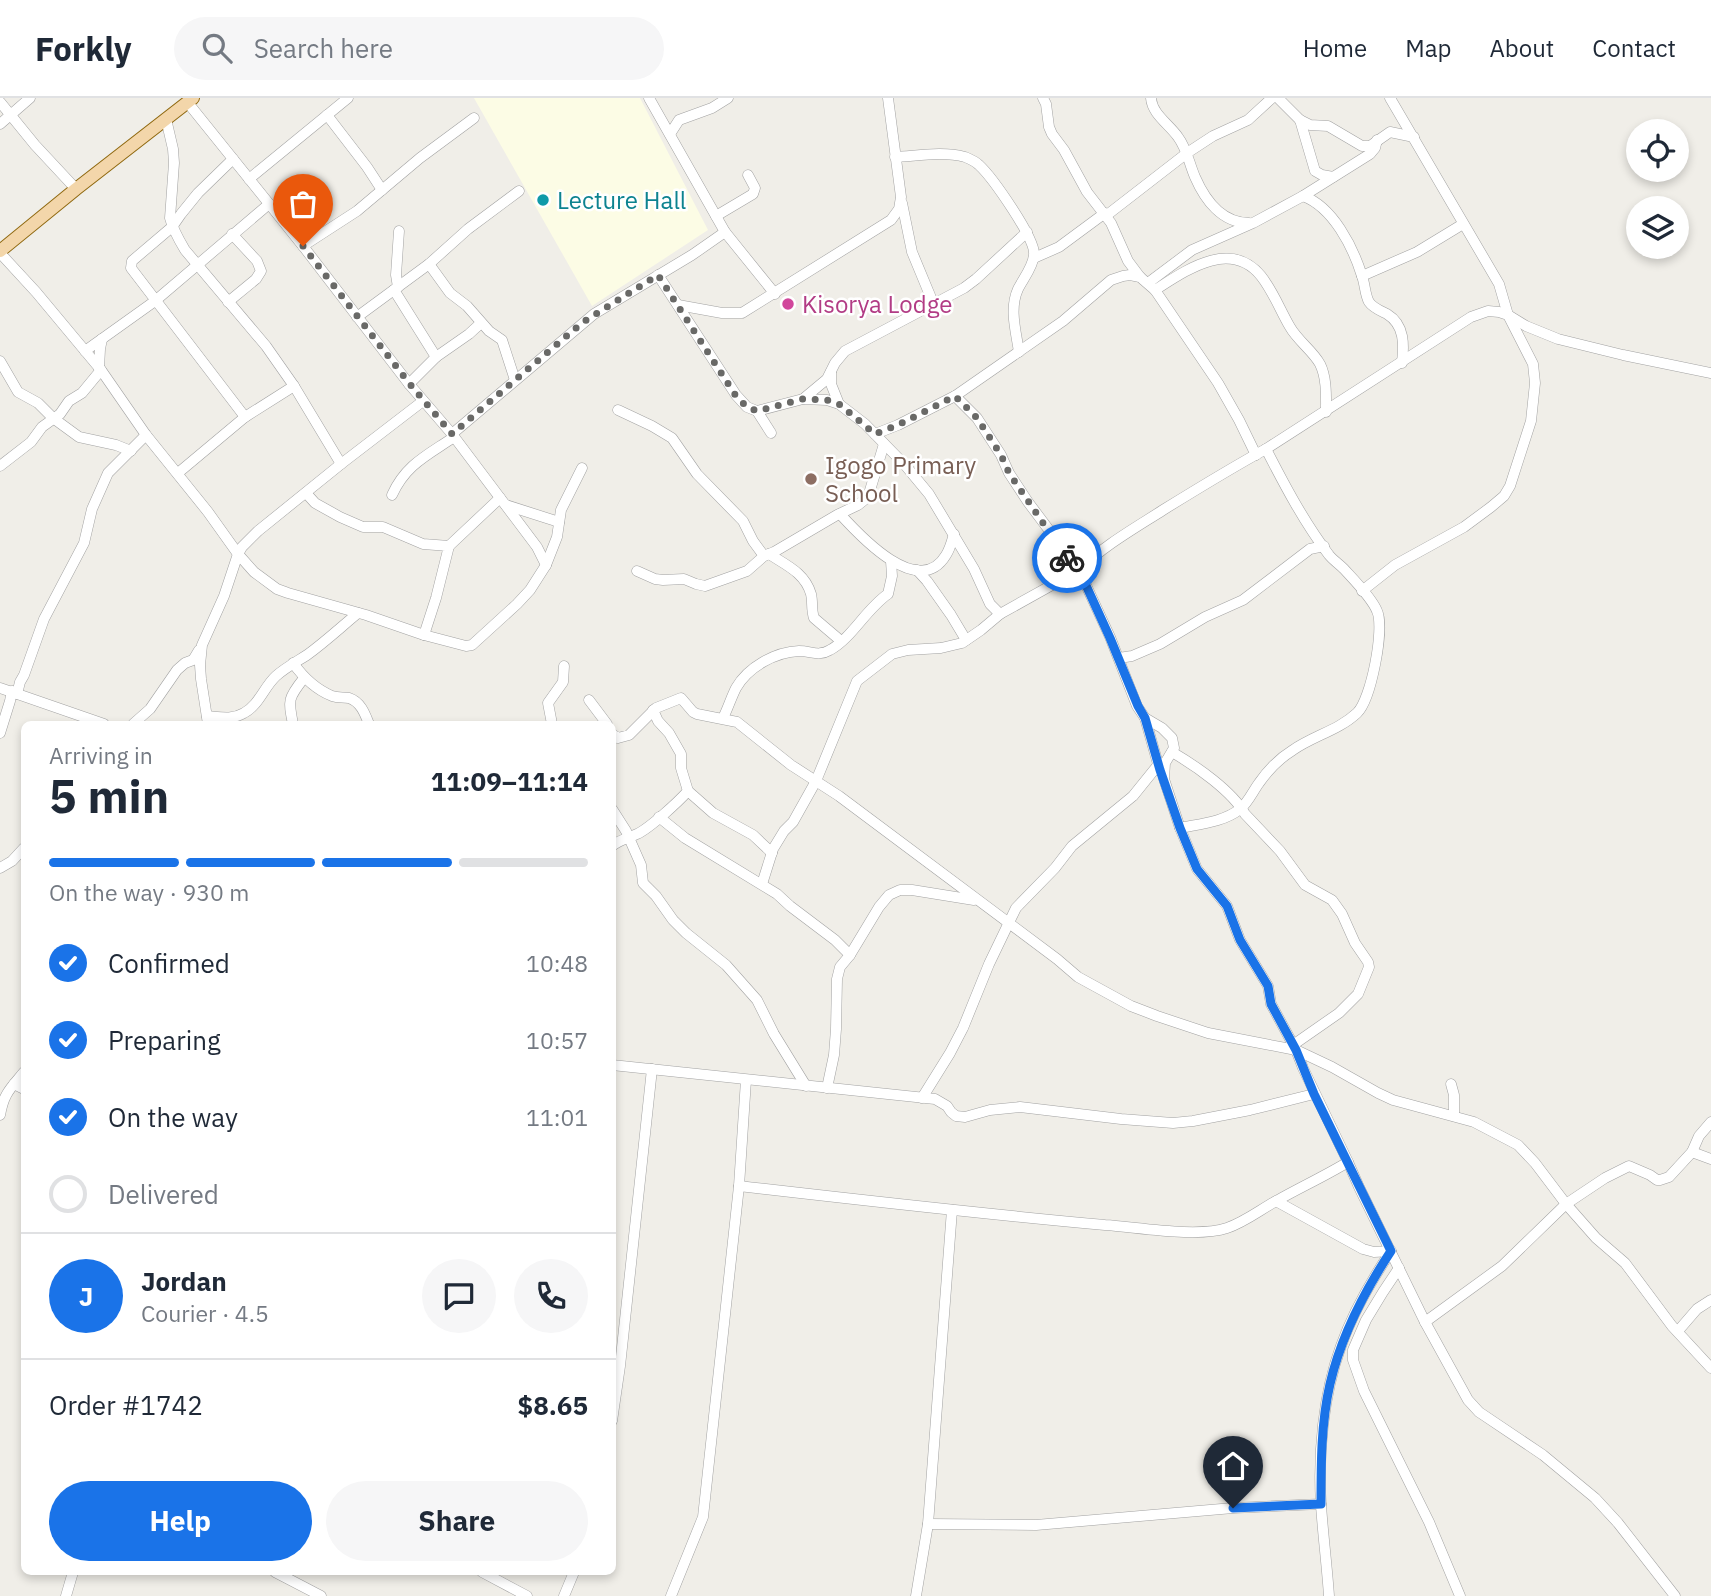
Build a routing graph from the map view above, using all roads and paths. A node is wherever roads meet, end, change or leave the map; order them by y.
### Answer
1 (30, 98) edge
2 (348, 98) edge
3 (649, 98) edge
4 (728, 98) edge
5 (888, 98) edge
6 (1043, 98) edge
7 (1151, 98) edge
8 (1272, 98) edge
9 (1278, 98) edge
10 (1390, 98) edge
11 (190, 100) edge
12 (0, 102) edge
13 (9, 115) junction
14 (327, 115) junction
15 (474, 118) dead end
16 (166, 119) junction
17 (1300, 120) junction
18 (0, 124) edge
19 (670, 134) junction
20 (1414, 137) junction
21 (1377, 140) junction
22 (1187, 153) junction
23 (895, 157) junction
24 (233, 159) junction
25 (748, 175) dead end
26 (1333, 177) junction
27 (249, 179) junction
28 (76, 188) junction
29 (382, 190) junction
30 (519, 191) dead end
31 (1303, 196) junction
32 (901, 197) junction
33 (268, 204) junction
34 (1106, 214) junction
35 (716, 216) junction
36 (1253, 223) junction
37 (1463, 224) junction
38 (172, 227) junction
39 (399, 231) dead end
40 (725, 232) junction
41 (1027, 232) junction
42 (232, 234) junction
43 (303, 246) junction
44 (0, 252) edge
45 (1034, 258) junction
46 (429, 264) junction
47 (197, 265) junction
48 (658, 275) junction
49 (1362, 276) junction
50 (1148, 283) junction
51 (396, 288) junction
52 (775, 293) junction
53 (155, 301) junction
54 (228, 302) junction
55 (678, 305) junction
56 (934, 305) junction
57 (1508, 315) junction
58 (357, 317) junction
59 (481, 323) junction
60 (102, 339) junction
61 (85, 351) junction
62 (1019, 352) junction
63 (436, 357) junction
64 (0, 361) edge
65 (1402, 363) junction
66 (100, 369) junction
67 (831, 372) junction
68 (1711, 373) edge
69 (515, 380) junction
70 (409, 383) junction
71 (294, 386) junction
72 (955, 396) junction
73 (803, 399) junction
74 (423, 401) junction
75 (839, 404) junction
76 (618, 410) dead end
77 (757, 411) junction
78 (1326, 412) junction
79 (245, 416) junction
80 (53, 418) junction
81 (771, 433) dead end
82 (875, 434) junction
83 (146, 435) junction
84 (453, 436) junction
85 (884, 444) junction
86 (1266, 449) junction
87 (131, 451) junction
88 (1256, 455) junction
89 (341, 464) junction
90 (0, 466) edge
91 (582, 468) dead end
92 (178, 473) junction
93 (306, 493) junction
94 (392, 495) dead end
95 (503, 502) junction
96 (840, 514) junction
97 (559, 522) junction
98 (954, 534) junction
99 (449, 546) junction
100 (1324, 546) junction
101 (238, 554) junction
102 (767, 555) junction
103 (891, 561) junction
104 (546, 565) junction
105 (905, 566) junction
106 (917, 570) junction
107 (1079, 570) junction
108 (637, 571) dead end
109 (892, 576) junction
110 (1362, 591) junction
111 (358, 613) junction
112 (1000, 614) junction
113 (424, 635) junction
114 (966, 640) junction
115 (841, 641) junction
116 (202, 645) junction
117 (1119, 658) junction
118 (293, 663) junction
119 (565, 666) dead end
120 (304, 678) junction
121 (0, 688) edge
122 (15, 692) junction
123 (589, 700) dead end
124 (653, 710) junction
125 (723, 718) junction
126 (1145, 718) junction
127 (208, 720) edge
128 (96, 721) edge
129 (136, 721) edge
130 (292, 721) edge
131 (368, 721) edge
132 (551, 721) edge
133 (605, 721) edge
134 (0, 733) edge
135 (616, 737) edge
136 (1172, 752) junction
137 (1158, 765) junction
138 (1164, 779) junction
139 (816, 781) junction
140 (688, 791) junction
141 (1242, 808) junction
142 (616, 816) edge
143 (659, 817) junction
144 (1180, 828) junction
145 (628, 836) junction
146 (616, 843) edge
147 (21, 851) edge
148 (772, 853) junction
149 (0, 868) edge
150 (762, 884) junction
151 (978, 901) junction
152 (1008, 923) junction
153 (850, 955) junction
154 (1295, 1048) junction
155 (616, 1065) edge
156 (652, 1069) junction
157 (746, 1080) junction
158 (1451, 1084) dead end
159 (806, 1086) junction
160 (827, 1088) junction
161 (11, 1089) edge
162 (1314, 1094) junction
163 (922, 1098) junction
164 (0, 1115) edge
165 (1454, 1116) junction
166 (1711, 1122) edge
167 (1692, 1152) junction
168 (1711, 1159) edge
169 (1348, 1162) junction
170 (738, 1186) junction
171 (1276, 1201) junction
172 (1566, 1204) junction
173 (952, 1210) junction
174 (1391, 1251) junction
175 (1399, 1268) junction
176 (1711, 1300) edge
177 (1425, 1322) junction
178 (1678, 1331) junction
179 (1711, 1368) edge
180 (616, 1393) edge
181 (1321, 1504) junction
182 (928, 1524) junction
183 (72, 1575) edge
184 (281, 1575) edge
185 (488, 1575) edge
186 (573, 1575) edge
187 (1329, 1595) edge
188 (66, 1596) edge
189 (321, 1596) edge
190 (527, 1596) edge
191 (564, 1596) edge
192 (671, 1596) edge
193 (916, 1596) edge
194 (1317, 1596) edge
195 (1460, 1596) edge
196 (1675, 1596) edge

1 - 13 street
2 - 14 street
3 - 19 street
4 - 19 street
5 - 23 street
6 - 34 street
7 - 22 street
8 - 22 street
9 - 17 street
10 - 20 street
11 - 16 main road
11 - 24 street
12 - 13 street
13 - 18 street
13 - 28 street
14 - 27 street
14 - 29 street
15 - 29 street
16 - 28 main road
16 - 38 street
17 - 21 street
17 - 26 street
19 - 35 street
20 - 21 street
20 - 37 street
21 - 26 street
22 - 34 street
22 - 36 street
23 - 32 street
23 - 41 street
24 - 27 street
24 - 38 street
25 - 35 street
26 - 31 street
27 - 33 street
28 - 44 main road
29 - 43 street
30 - 46 street
31 - 36 street
31 - 49 street
32 - 52 street
32 - 56 street
33 - 42 street
33 - 43 street
34 - 45 street
34 - 50 street
35 - 40 street
36 - 50 street
37 - 49 street
37 - 57 street
38 - 47 street
38 - 53 street
39 - 51 street
40 - 48 street
40 - 52 street
41 - 45 street
41 - 56 street
42 - 47 street
42 - 54 street
43 - 58 street
44 - 61 street
45 - 62 street
46 - 51 street
46 - 59 street
47 - 53 street
47 - 54 street
48 - 55 street
48 - 69 street
49 - 65 street
50 - 62 street
50 - 78 street
50 - 88 street
51 - 58 street
51 - 63 street
52 - 55 street
53 - 60 street
53 - 79 street
54 - 71 street
55 - 77 street
56 - 67 street
57 - 65 street
57 - 68 street
57 - 110 street
58 - 70 street
59 - 63 street
59 - 69 street
60 - 61 street
60 - 66 street
61 - 66 street
62 - 72 street
63 - 70 street
64 - 80 street
65 - 78 street
66 - 80 street
66 - 83 street
67 - 73 street
67 - 75 street
69 - 84 street
70 - 74 street
71 - 79 street
71 - 89 street
72 - 82 street
72 - 107 street
73 - 75 street
73 - 77 street
74 - 84 street
74 - 89 street
75 - 82 street
76 - 102 street
77 - 81 street
78 - 86 street
79 - 92 street
80 - 87 street
80 - 90 street
82 - 85 street
83 - 87 street
83 - 92 street
84 - 94 street
84 - 95 street
85 - 96 street
85 - 98 street
86 - 88 street
86 - 100 street
87 - 122 street
88 - 107 street
89 - 93 street
91 - 97 street
92 - 101 street
93 - 99 street
93 - 101 street
95 - 97 street
95 - 99 street
95 - 104 street
96 - 102 street
96 - 103 street
97 - 104 street
98 - 106 street
98 - 112 street
99 - 113 street
100 - 110 street
100 - 117 street
101 - 111 street
101 - 116 street
102 - 108 street
102 - 115 street
103 - 105 street
103 - 109 street
104 - 113 street
105 - 106 street
105 - 109 street
106 - 114 street
107 - 112 street
107 - 117 street
109 - 115 street
110 - 141 street
111 - 113 street
111 - 118 street
112 - 114 street
114 - 139 street
115 - 125 street
116 - 127 street
116 - 129 street
117 - 126 street
118 - 120 street
118 - 127 street
119 - 132 street
120 - 130 street
120 - 131 street
121 - 122 street
122 - 128 street
122 - 134 street
123 - 133 street
124 - 125 street
124 - 135 street
124 - 140 street
125 - 139 street
126 - 136 street
126 - 137 street
136 - 138 street
136 - 141 street
137 - 138 street
137 - 152 street
138 - 144 street
139 - 148 street
139 - 151 street
140 - 143 street
140 - 148 street
141 - 144 street
141 - 154 street
142 - 145 street
143 - 145 street
143 - 150 street
144 - 154 street
145 - 146 street
145 - 159 street
147 - 149 street
148 - 150 street
150 - 153 street
151 - 152 street
151 - 153 street
152 - 154 street
152 - 163 street
153 - 160 street
154 - 162 street
154 - 165 street
155 - 156 street
156 - 157 street
156 - 180 street
157 - 159 street
157 - 170 street
158 - 165 street
159 - 160 street
160 - 163 street
161 - 164 street
162 - 163 street
162 - 169 street
165 - 172 street
166 - 167 street
167 - 168 street
167 - 172 street
169 - 171 street
169 - 174 street
170 - 173 street
170 - 192 street
171 - 173 street
171 - 174 street
172 - 177 street
172 - 178 street
173 - 182 street
174 - 175 street
174 - 181 street
175 - 177 street
175 - 195 street
176 - 178 street
177 - 196 street
178 - 179 street
181 - 182 street
181 - 187 street
182 - 193 street
183 - 188 street
184 - 189 street
185 - 190 street
186 - 191 street
187 - 194 street

